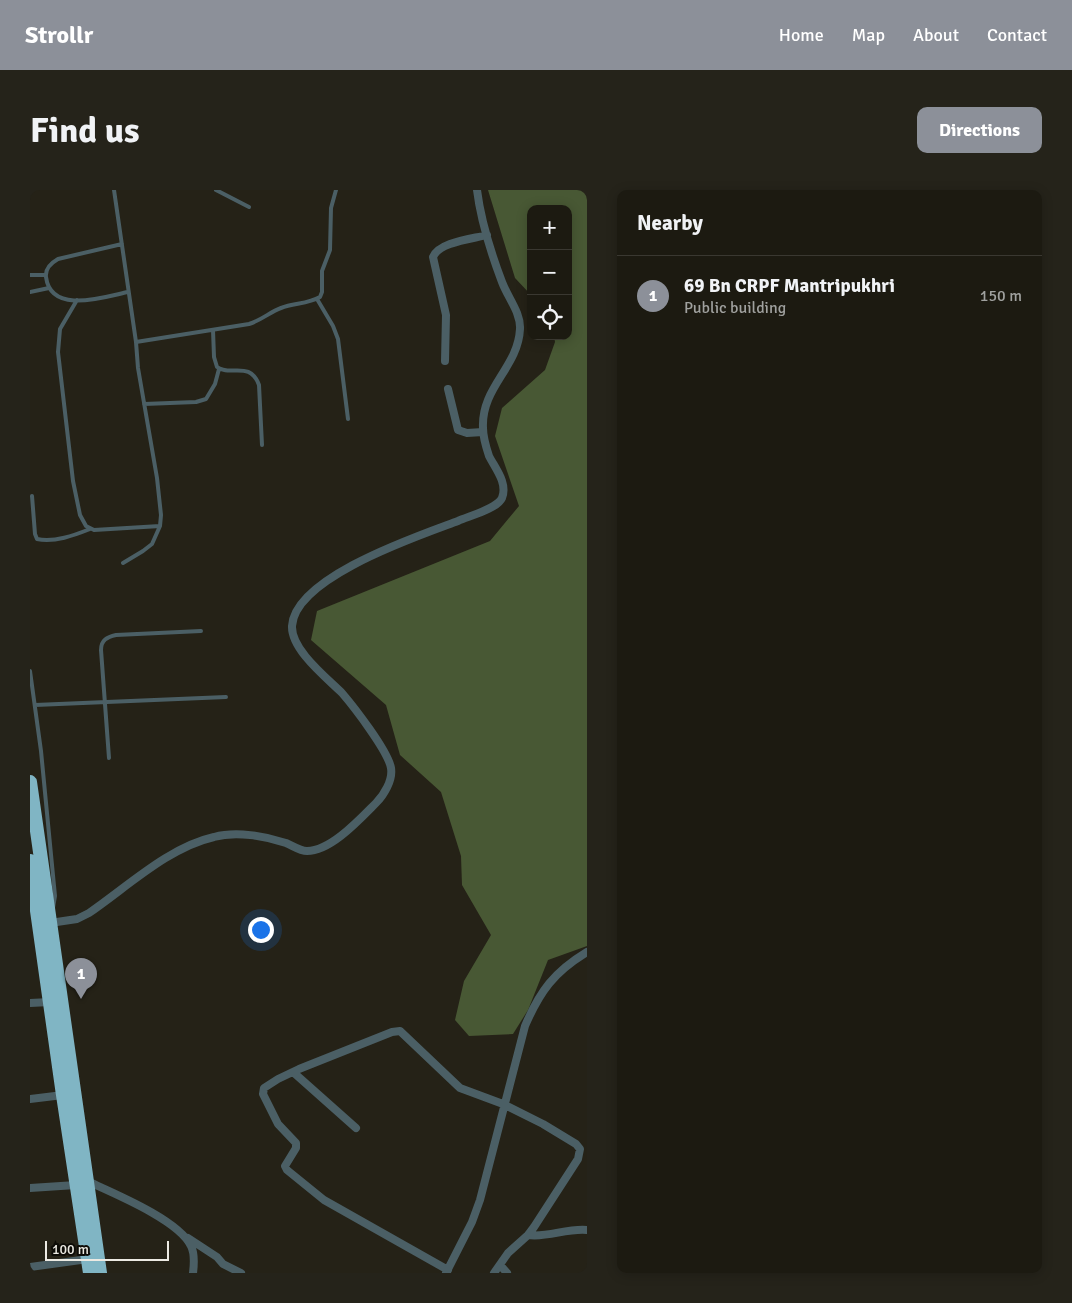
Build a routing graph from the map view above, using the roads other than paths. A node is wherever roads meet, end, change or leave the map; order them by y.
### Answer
1 (114, 190) edge
2 (216, 190) edge
3 (336, 190) edge
4 (476, 190) edge
5 (249, 207) dead end
6 (487, 235) junction
7 (122, 244) junction
8 (30, 275) edge
9 (46, 276) junction
10 (49, 288) junction
11 (30, 292) edge
12 (128, 292) junction
13 (317, 299) junction
14 (76, 300) junction
15 (213, 330) junction
16 (136, 342) junction
17 (445, 361) dead end
18 (219, 369) junction
19 (448, 389) dead end
20 (144, 404) junction
21 (348, 419) dead end
22 (483, 432) junction
23 (262, 445) dead end
24 (32, 496) dead end
25 (160, 526) junction
26 (90, 530) junction
27 (123, 563) dead end
28 (201, 631) dead end
29 (30, 671) edge
30 (226, 697) dead end
31 (106, 701) junction
32 (35, 706) junction
33 (109, 758) dead end
34 (30, 782) edge
35 (30, 861) edge
36 (30, 891) edge
37 (46, 923) junction
38 (587, 952) edge
39 (50, 1002) junction
40 (30, 1003) edge
41 (293, 1072) junction
42 (63, 1095) junction
43 (30, 1099) edge
44 (504, 1104) junction
45 (356, 1128) dead end
46 (587, 1158) edge
47 (578, 1159) junction
48 (82, 1183) junction
49 (30, 1188) edge
50 (587, 1230) edge
51 (178, 1231) junction
52 (528, 1235) junction
53 (88, 1258) junction
54 (500, 1265) junction
55 (30, 1267) edge
56 (447, 1272) edge
57 (90, 1273) edge
58 (100, 1273) edge
59 (193, 1273) edge
60 (241, 1273) edge
61 (494, 1273) edge
62 (507, 1273) edge

1 - 7 lane
2 - 5 lane
3 - 13 lane
4 - 6 street
6 - 17 street
6 - 22 street
7 - 9 lane
7 - 12 lane
8 - 9 lane
9 - 10 lane
10 - 11 lane
10 - 14 lane
12 - 14 lane
12 - 16 lane
13 - 15 lane
13 - 21 lane
14 - 26 lane
15 - 16 lane
15 - 18 lane
16 - 20 lane
18 - 20 lane
18 - 23 lane
19 - 22 street
20 - 25 lane
22 - 37 street
24 - 26 lane
25 - 26 lane
25 - 27 lane
28 - 31 lane
29 - 32 lane
30 - 31 lane
31 - 32 lane
31 - 33 lane
32 - 37 lane
34 - 37 highway
35 - 37 highway
36 - 37 street
37 - 39 highway
37 - 48 highway
38 - 44 street
39 - 40 street
39 - 42 highway
41 - 44 street
41 - 45 street
41 - 56 street
42 - 43 street
42 - 48 highway
44 - 47 street
44 - 56 street
46 - 47 street
47 - 52 street
48 - 49 street
48 - 51 street
48 - 53 highway
48 - 58 highway
50 - 52 street
51 - 59 street
51 - 60 street
52 - 54 street
53 - 55 street
53 - 57 highway
54 - 61 street
54 - 62 street

